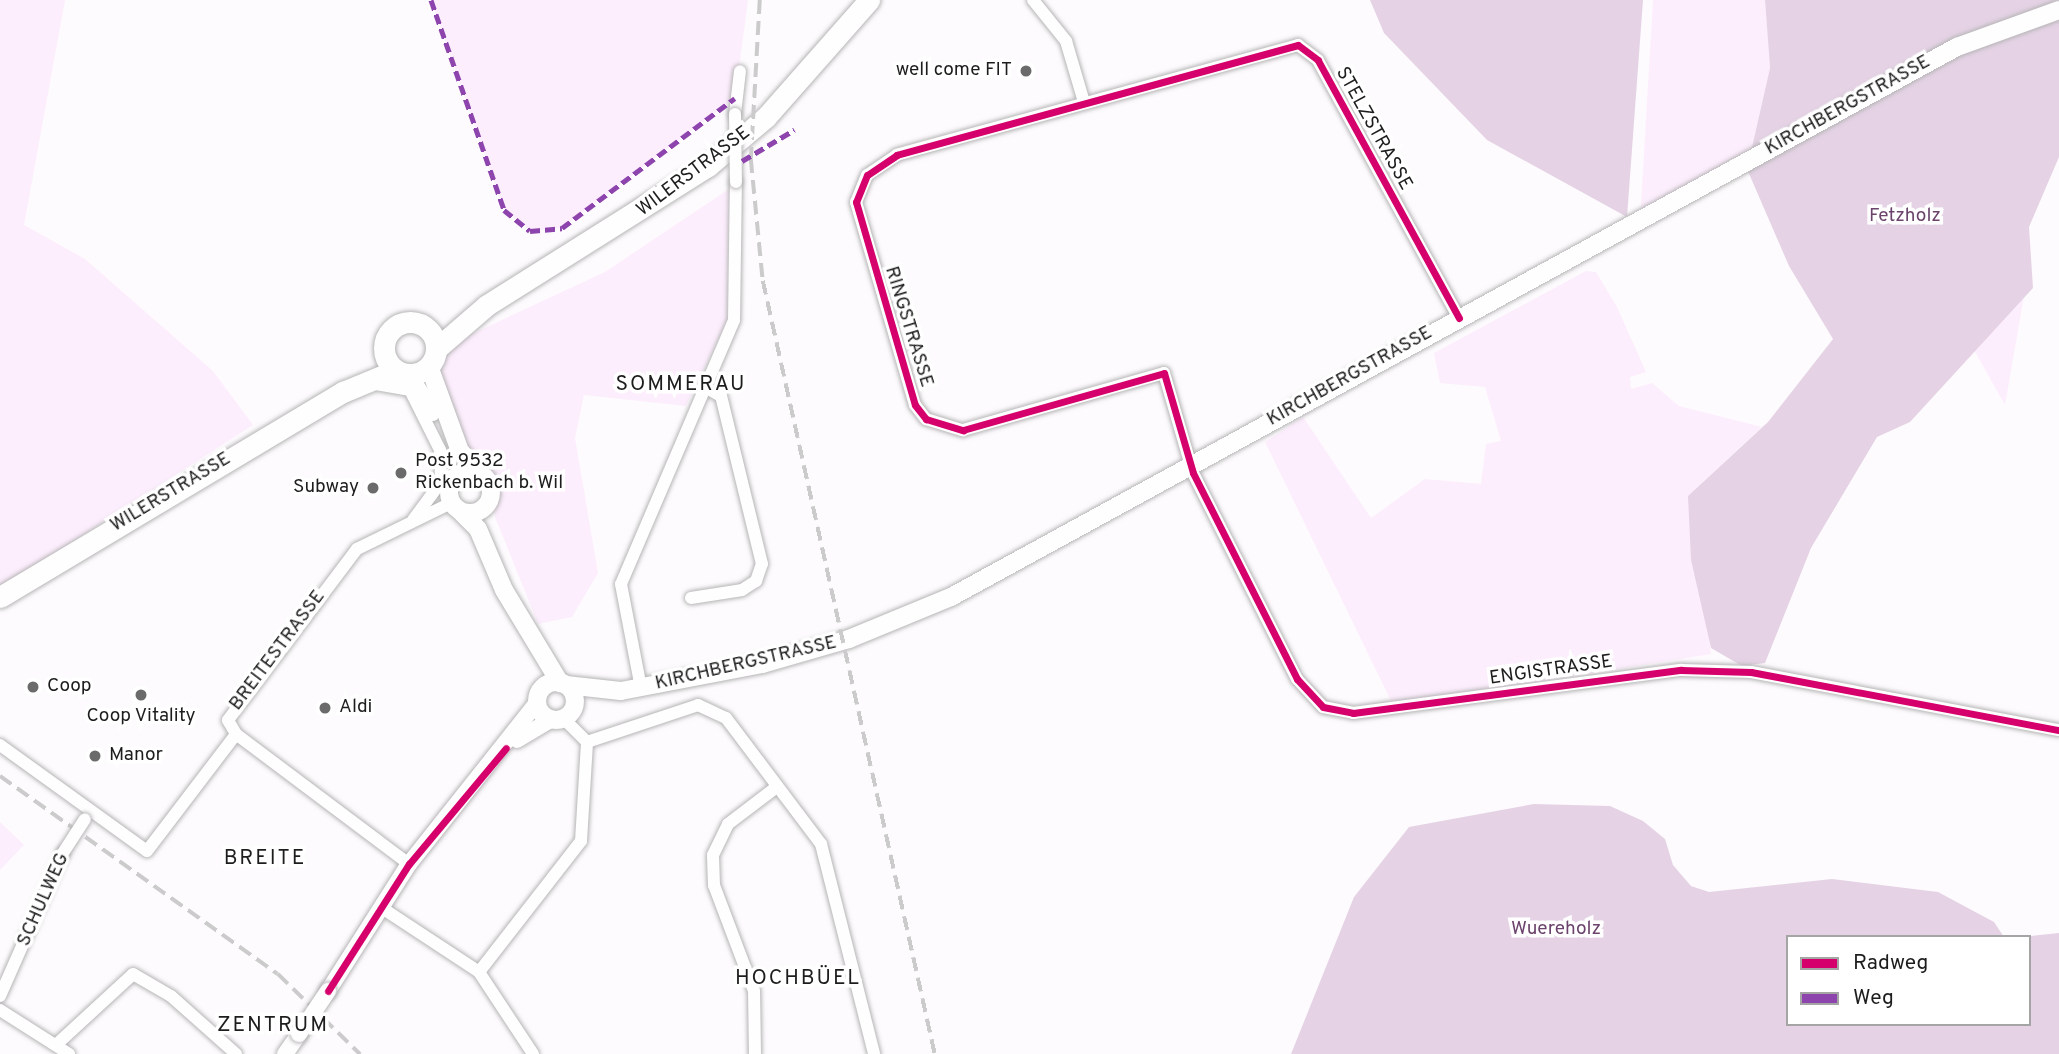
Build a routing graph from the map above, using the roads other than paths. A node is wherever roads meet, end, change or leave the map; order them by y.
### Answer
1 (869, 0) edge
2 (1033, 0) edge
3 (2059, 10) edge
4 (740, 71) dead end
5 (1084, 102) junction
6 (487, 305) junction
7 (1459, 318) junction
8 (416, 323) junction
9 (384, 350) junction
10 (433, 357) junction
11 (402, 372) junction
12 (705, 387) junction
13 (343, 392) junction
14 (1190, 463) junction
15 (480, 474) junction
16 (451, 482) junction
17 (489, 503) junction
18 (456, 507) junction
19 (412, 520) junction
20 (0, 597) edge
21 (691, 598) dead end
22 (515, 600) junction
23 (534, 646) junction
24 (563, 684) junction
25 (641, 688) junction
26 (621, 691) junction
27 (540, 695) junction
28 (563, 716) junction
29 (2059, 730) edge
30 (236, 734) junction
31 (587, 742) junction
32 (0, 745) edge
33 (506, 748) junction
34 (774, 789) junction
35 (89, 814) junction
36 (409, 864) junction
37 (382, 908) junction
38 (479, 972) junction
39 (0, 996) edge
40 (0, 1010) edge
41 (57, 1044) junction
42 (69, 1054) edge
43 (236, 1054) edge
44 (285, 1054) edge
45 (533, 1054) edge
46 (755, 1054) edge
47 (874, 1054) edge

1 - 6 main road, WILERSTRASSE
2 - 5 street
3 - 7 main road, KIRCHBERGSTRASSE
4 - 12 street, bridge
5 - 7 street, STELZSTRASSE
5 - 14 street, RINGSTRASSE
6 - 8 main road, WILERSTRASSE
6 - 10 main road, WILERSTRASSE
7 - 14 main road, KIRCHBERGSTRASSE
8 - 9 main road
8 - 10 main road
9 - 11 main road
9 - 13 main road, WILERSTRASSE
10 - 11 main road
10 - 15 main road
11 - 13 main road, WILERSTRASSE
11 - 16 main road
12 - 21 street
12 - 25 street
13 - 19 street
13 - 20 main road, WILERSTRASSE
14 - 25 main road, KIRCHBERGSTRASSE
14 - 29 street, ENGISTRASSE
15 - 16 main road
15 - 17 main road
16 - 18 main road
17 - 18 main road
17 - 22 main road
18 - 19 street, BREITESTRASSE
18 - 22 main road
19 - 30 street, BREITESTRASSE
22 - 23 main road
23 - 24 main road
23 - 27 main road
24 - 26 main road, KIRCHBERGSTRASSE
24 - 27 main road
24 - 28 main road
25 - 26 main road, KIRCHBERGSTRASSE
26 - 28 main road, KIRCHBERGSTRASSE
27 - 28 main road
27 - 33 street
28 - 31 street
28 - 33 street
30 - 35 street
30 - 36 street, BREITESTRASSE
31 - 34 street
31 - 38 street
32 - 35 street
33 - 36 street
34 - 46 street
34 - 47 street
35 - 39 street, SCHULWEG, bridge
36 - 37 street
37 - 38 street
37 - 44 street, bridge
38 - 45 street
40 - 41 street
41 - 42 street
41 - 43 street

